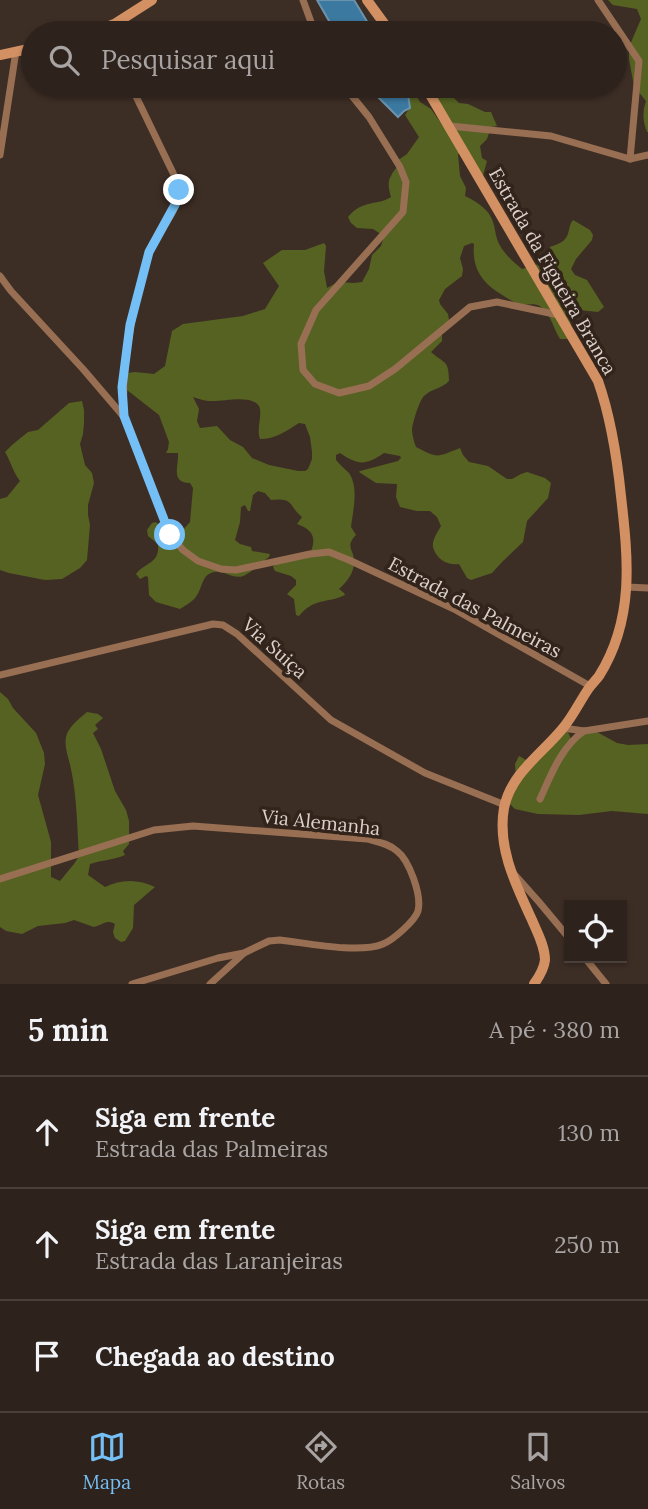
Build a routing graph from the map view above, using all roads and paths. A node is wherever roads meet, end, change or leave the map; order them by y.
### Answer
1 (152, 0) edge
2 (303, 0) edge
3 (367, 0) edge
4 (598, 0) edge
5 (119, 21) edge
6 (311, 21) edge
7 (382, 21) edge
8 (612, 21) edge
9 (627, 43) edge
10 (21, 50) edge
11 (16, 51) junction
12 (0, 55) edge
13 (137, 98) edge
14 (354, 98) edge
15 (432, 98) edge
16 (450, 126) junction
17 (648, 155) edge
18 (0, 156) edge
19 (630, 159) junction
20 (0, 276) edge
21 (559, 315) junction
22 (124, 416) junction
23 (627, 587) junction
24 (648, 588) edge
25 (0, 675) edge
26 (590, 686) junction
27 (648, 721) edge
28 (564, 728) junction
29 (583, 731) junction
30 (540, 799) dead end
31 (505, 805) junction
32 (510, 871) junction
33 (0, 879) edge
34 (564, 933) edge
35 (244, 953) junction
36 (589, 963) edge
37 (132, 984) edge
38 (209, 984) edge
39 (534, 984) edge
40 (606, 984) edge

1 - 5 main road
2 - 6 street
3 - 7 main road
4 - 8 street
9 - 19 street
10 - 11 main road
11 - 12 main road
11 - 18 street
13 - 22 street
14 - 21 street
15 - 16 main road, Estrada da Figueira Branca
16 - 19 street
16 - 21 main road, Estrada da Figueira Branca
17 - 19 street
20 - 22 street, Estrada das Palmeiras
21 - 23 main road, Estrada da Figueira Branca
22 - 26 street, Estrada das Palmeiras
23 - 24 street
23 - 26 main road, Estrada da Figueira Branca
25 - 31 street, Via Suiça
26 - 28 main road, Estrada da Figueira Branca
27 - 29 street
28 - 29 street
28 - 31 main road, Estrada da Figueira Branca
29 - 30 street
31 - 32 main road, Estrada da Figueira Branca
32 - 34 street
32 - 39 main road, Estrada da Figueira Branca
33 - 35 street, Via Alemanha
35 - 37 street, Via Alemanha
35 - 38 street
36 - 40 street

